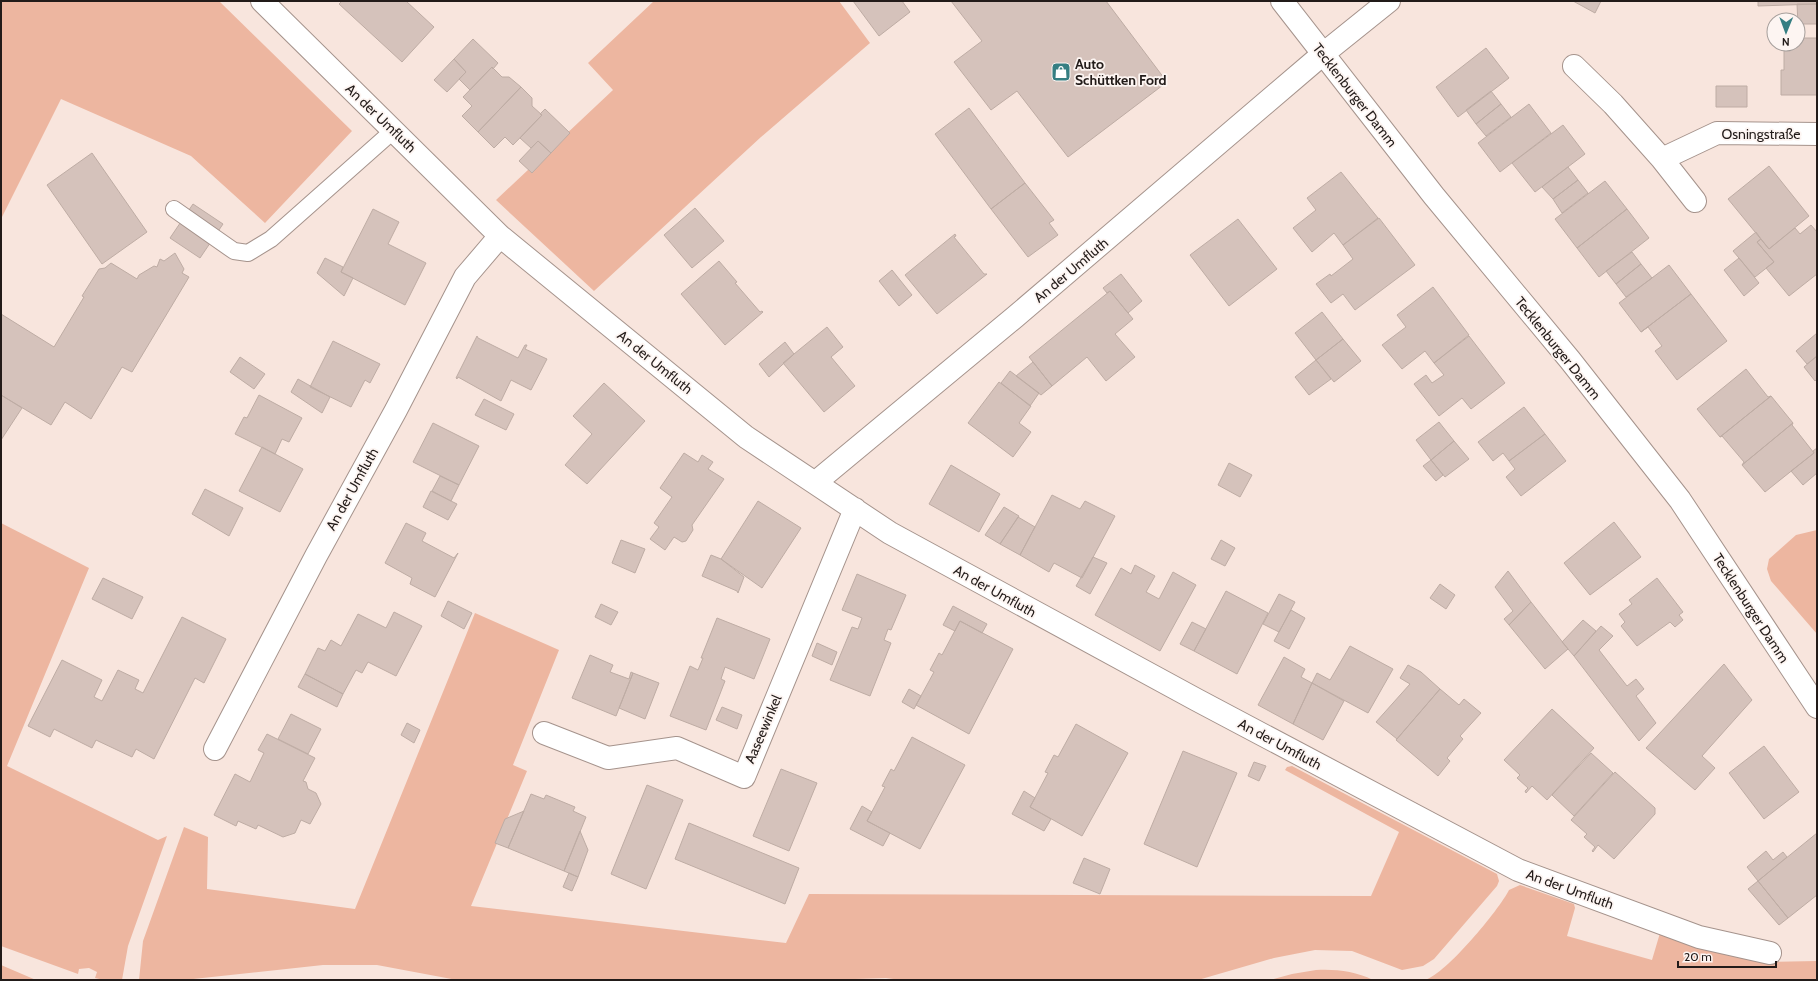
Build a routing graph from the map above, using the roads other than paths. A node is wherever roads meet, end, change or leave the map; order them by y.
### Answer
1 (262, 1) edge
2 (1282, 1) edge
3 (1389, 1) edge
4 (1323, 54) junction
5 (1574, 66) dead end
6 (394, 130) junction
7 (1817, 134) edge
8 (1662, 159) junction
9 (1695, 201) dead end
10 (174, 209) dead end
11 (500, 236) junction
12 (816, 482) junction
13 (855, 509) junction
14 (1817, 707) edge
15 (544, 733) dead end
16 (215, 750) dead end
17 (1770, 953) dead end

1 - 6 street, An der Umfluth
2 - 4 street, Tecklenburger Damm
3 - 4 street
4 - 12 street, An der Umfluth
4 - 14 street, Tecklenburger Damm
5 - 8 street
6 - 10 lane
6 - 11 street, An der Umfluth
7 - 8 street, Osningstraße
8 - 9 street
11 - 12 street, An der Umfluth
11 - 16 street, An der Umfluth
12 - 13 street, An der Umfluth
13 - 15 street, Aaseewinkel
13 - 17 street, An der Umfluth

